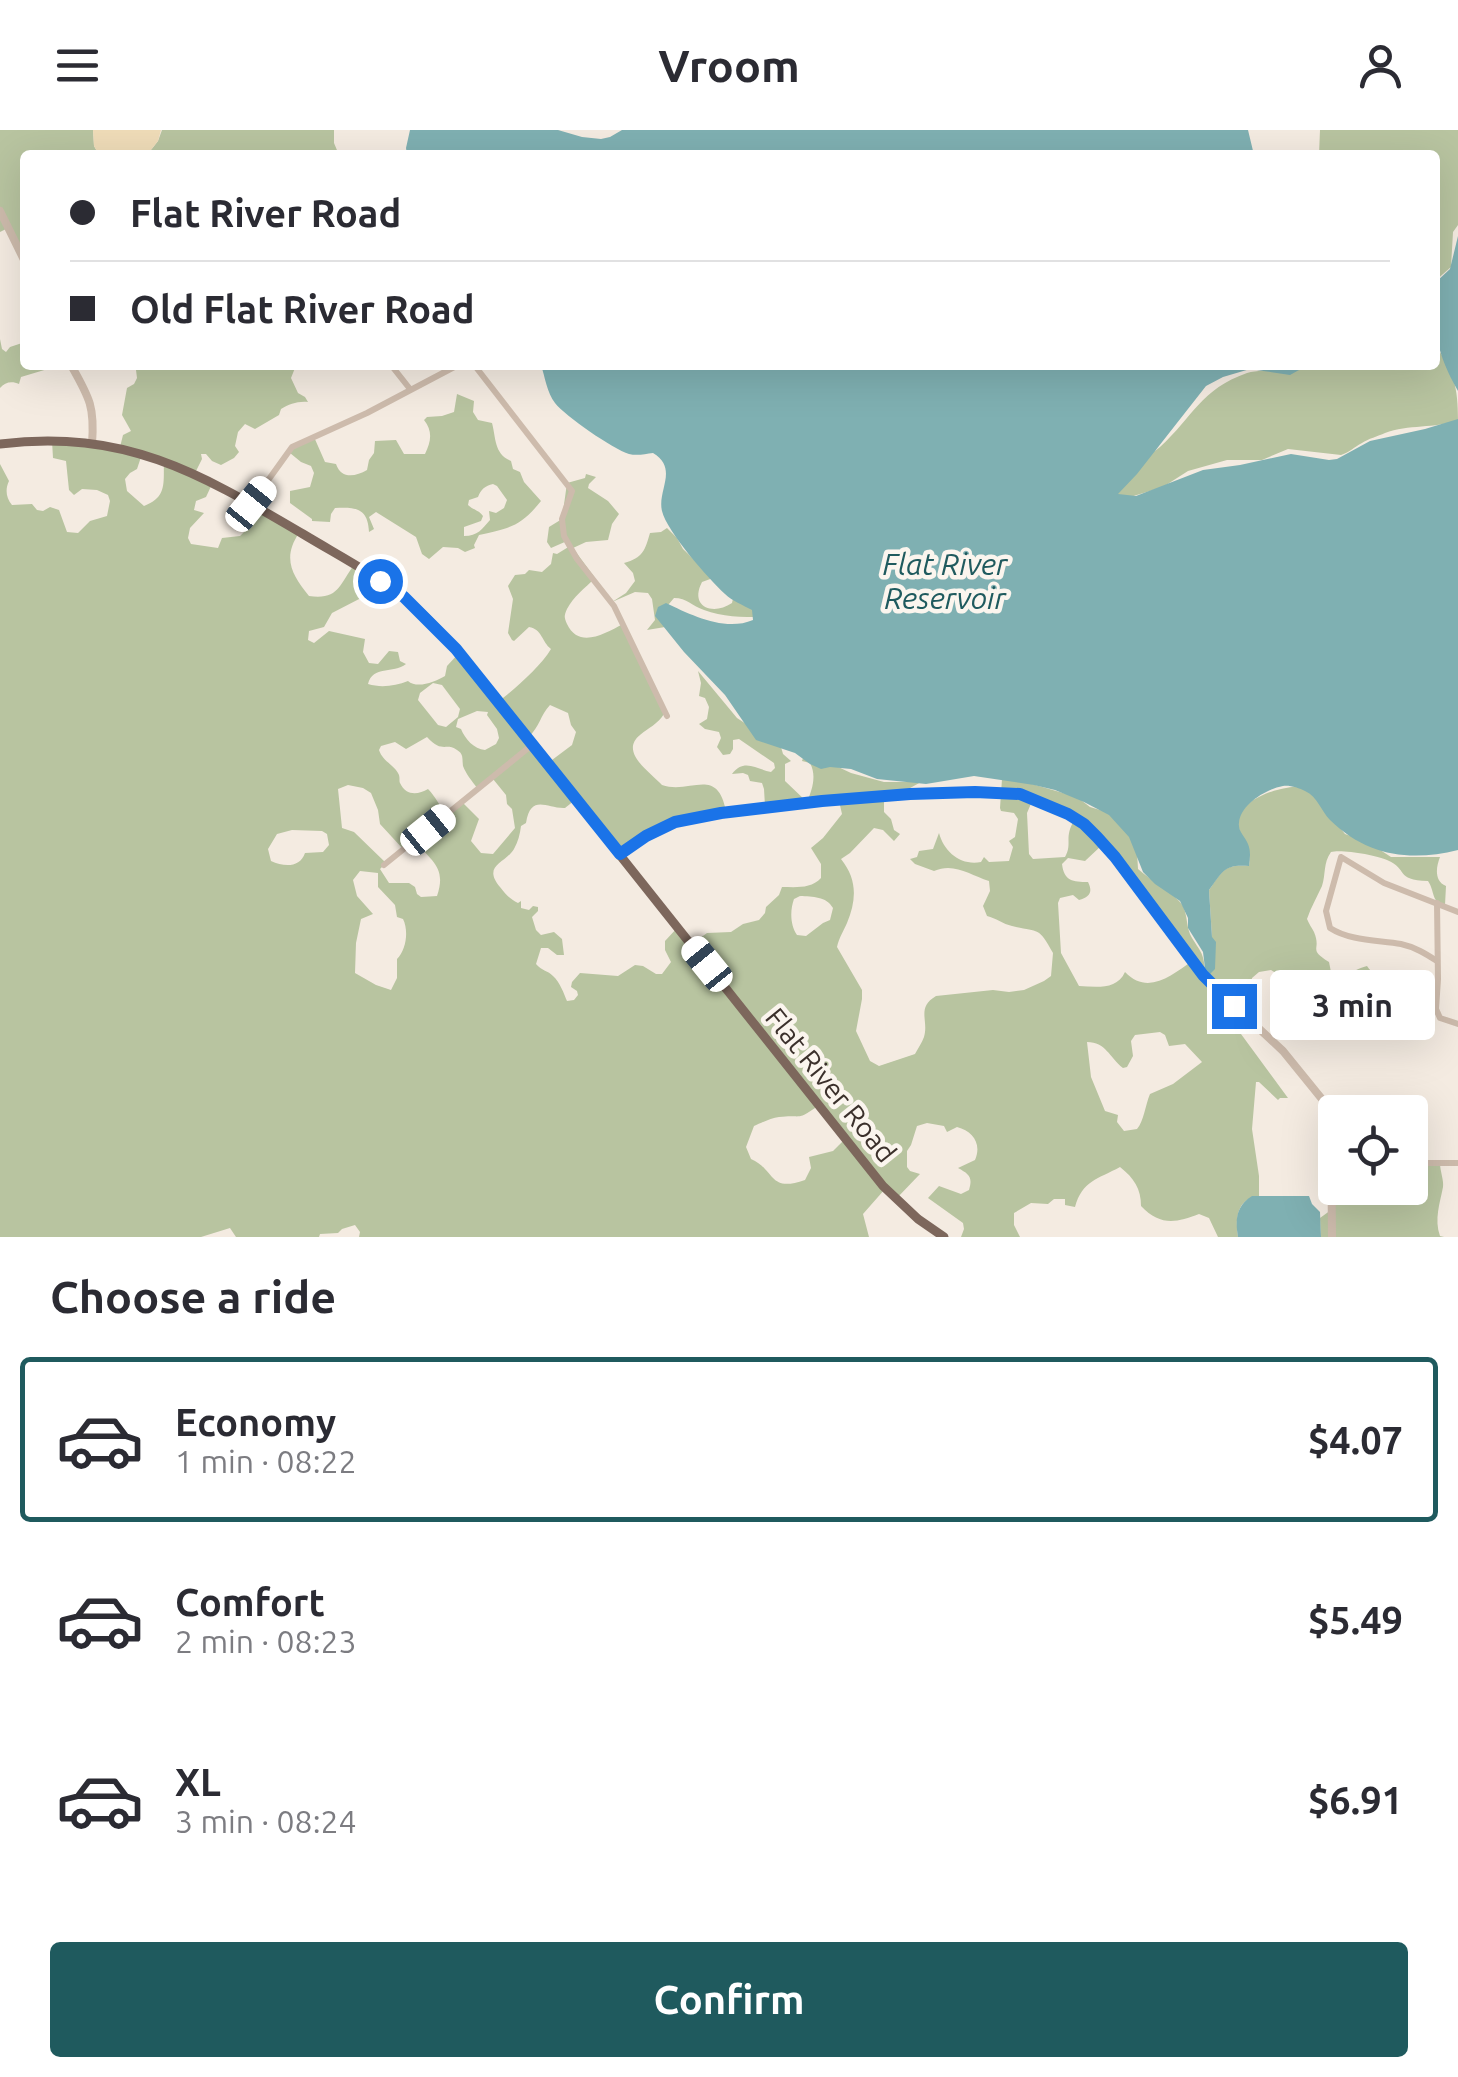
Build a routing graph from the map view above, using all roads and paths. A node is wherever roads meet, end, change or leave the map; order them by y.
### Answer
1 (0, 210) edge
2 (20, 252) edge
3 (74, 370) edge
4 (395, 370) edge
5 (448, 370) edge
6 (477, 370) edge
7 (410, 389) junction
8 (0, 444) edge
9 (92, 444) junction
10 (251, 504) junction
11 (667, 716) dead end
12 (532, 745) junction
13 (620, 854) junction
14 (384, 865) dead end
15 (1438, 903) junction
16 (1458, 912) edge
17 (1438, 961) junction
18 (1458, 1024) edge
19 (1319, 1095) edge
20 (1428, 1163) edge
21 (1458, 1163) edge
22 (1332, 1205) edge
23 (944, 1237) edge
24 (1332, 1237) edge

1 - 2 street
3 - 9 street
4 - 7 street
5 - 7 street
6 - 11 street
7 - 10 street
8 - 9 main road, Flat River Road
9 - 10 main road, Flat River Road
10 - 12 main road, Flat River Road
12 - 13 main road, Flat River Road
12 - 14 street
13 - 19 street
13 - 23 main road, Flat River Road
15 - 16 street
15 - 17 street
15 - 17 street
17 - 18 street
20 - 21 street
22 - 24 street

